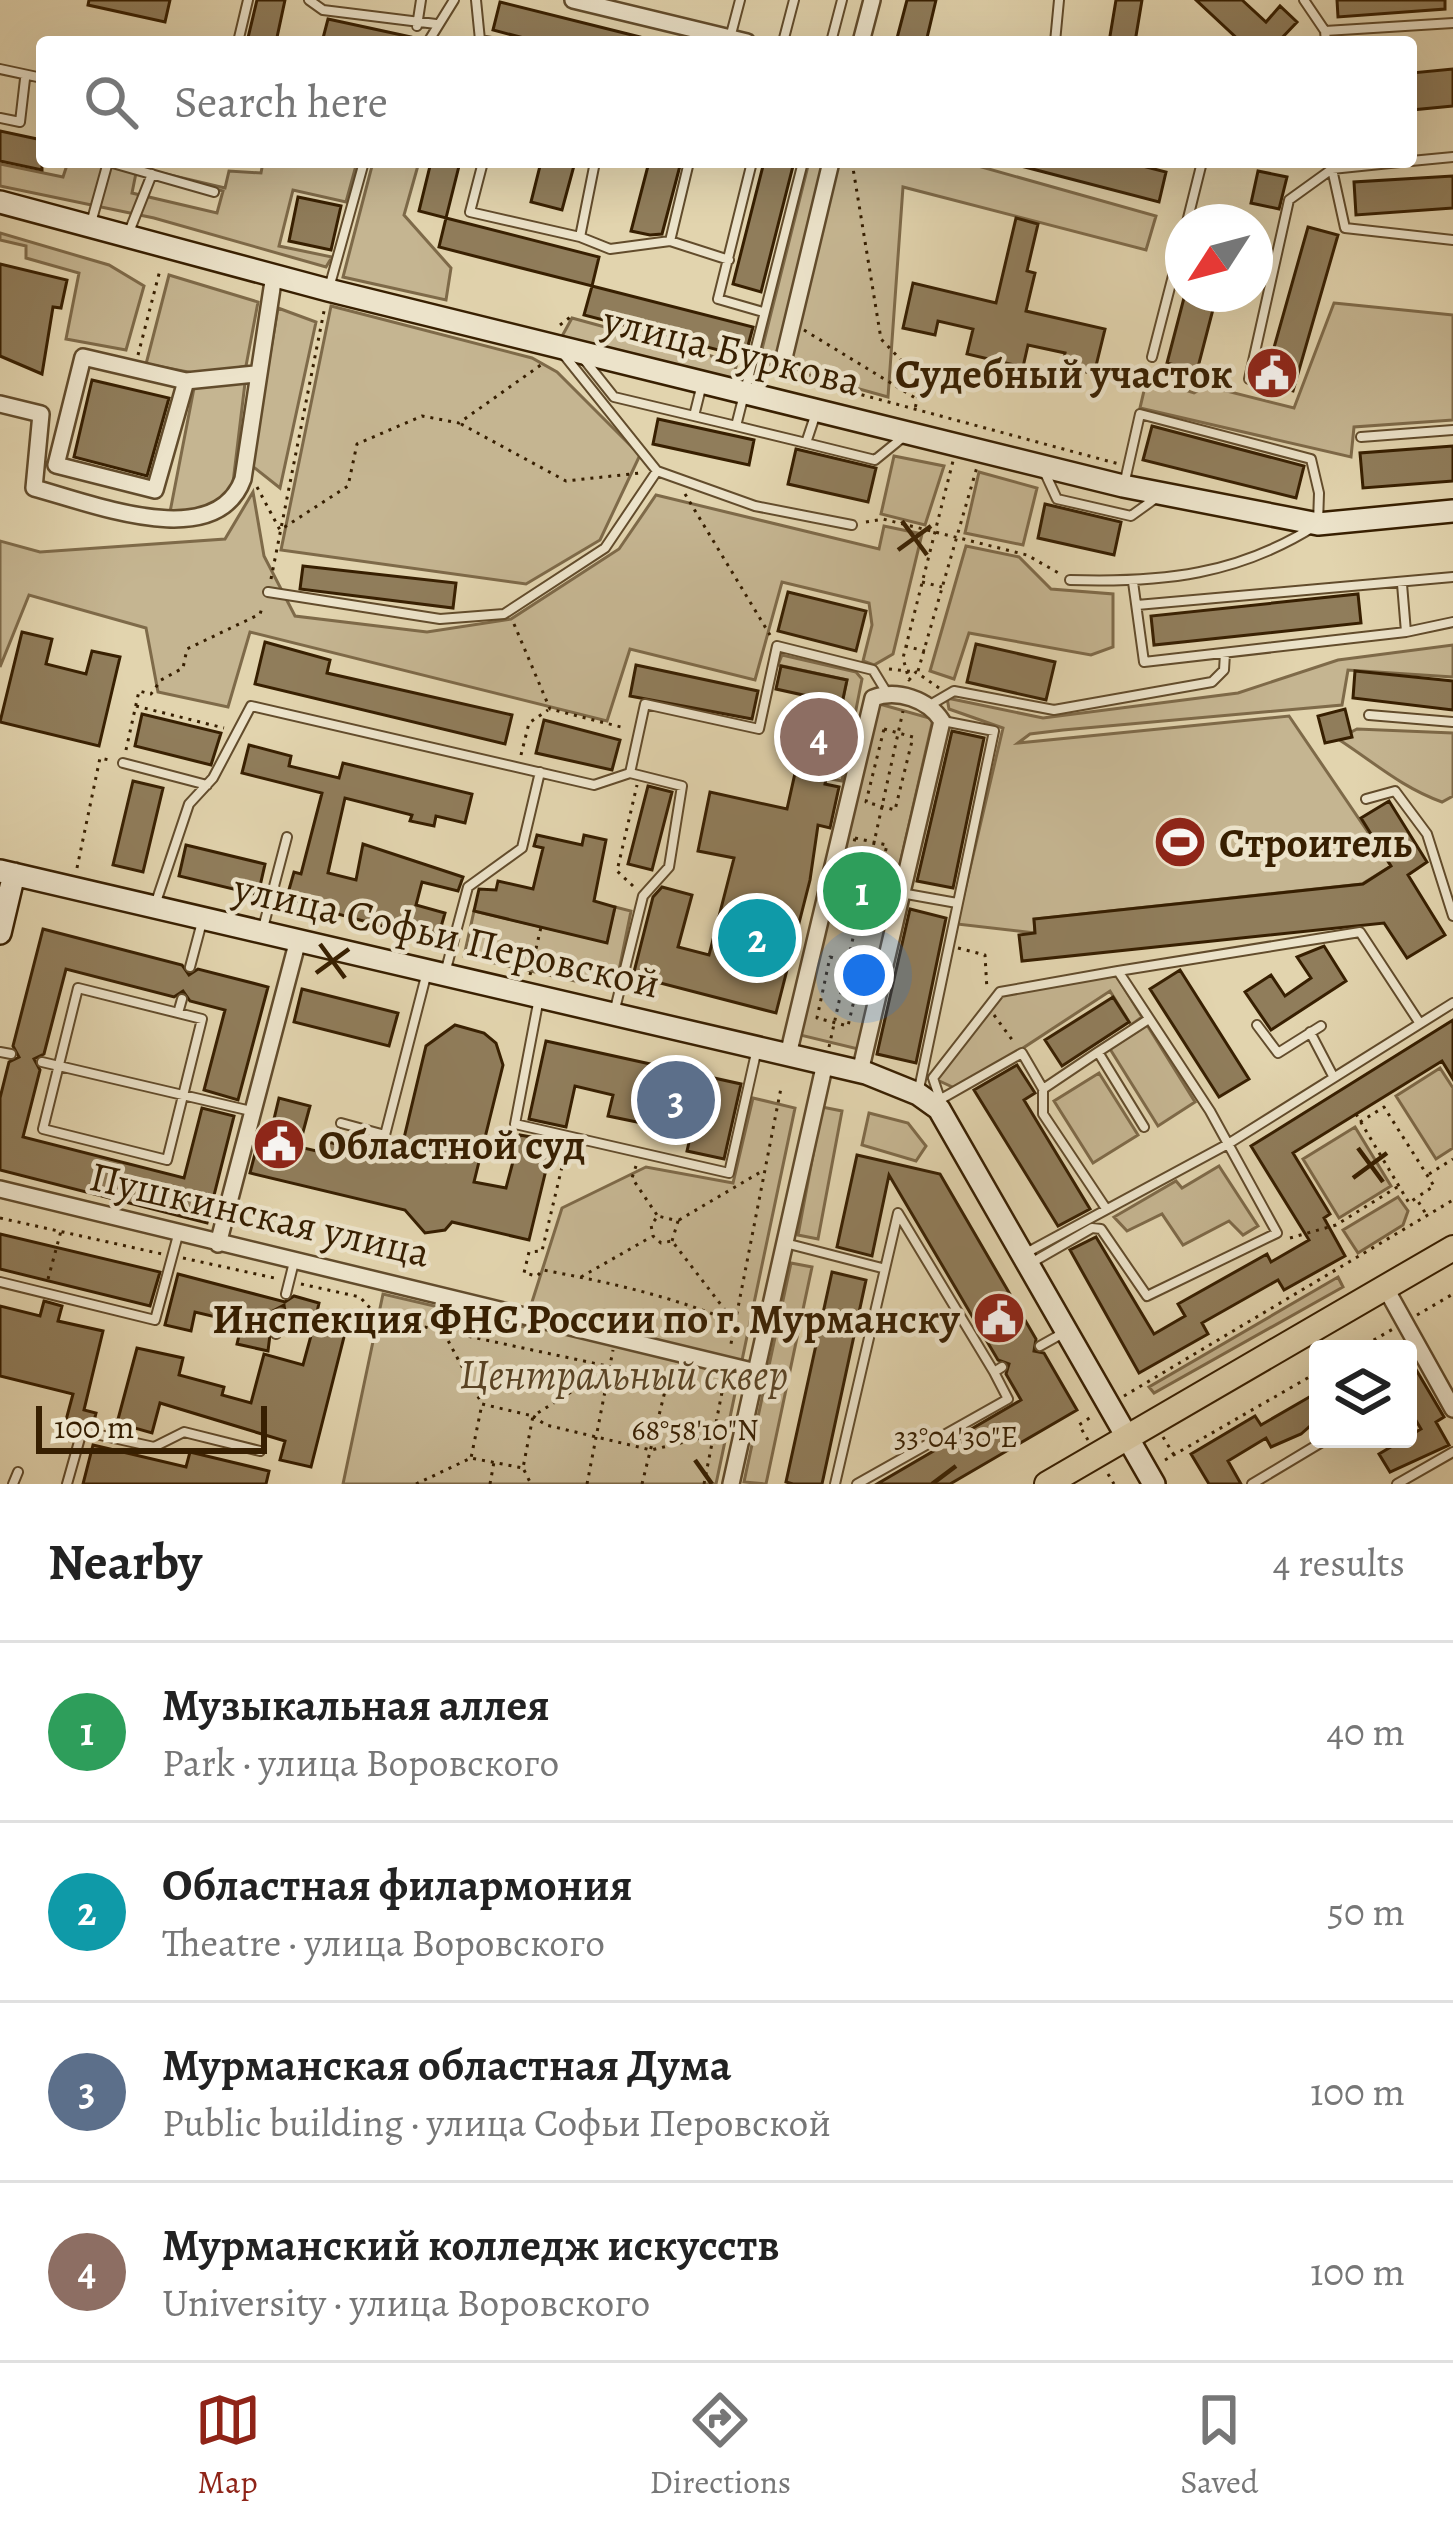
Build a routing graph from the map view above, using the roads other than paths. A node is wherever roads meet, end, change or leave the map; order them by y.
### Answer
1 (248, 0) edge
2 (310, 0) edge
3 (422, 0) edge
4 (454, 0) edge
5 (476, 0) edge
6 (573, 0) edge
7 (740, 0) edge
8 (794, 0) edge
9 (842, 0) edge
10 (872, 0) edge
11 (1060, 0) edge
12 (1304, 0) edge
13 (632, 7) edge
14 (1453, 23) edge
15 (436, 25) junction
16 (417, 26) junction
17 (1325, 31) junction
18 (239, 36) edge
19 (431, 36) edge
20 (480, 36) edge
21 (725, 36) edge
22 (738, 36) edge
23 (785, 36) edge
24 (833, 36) edge
25 (863, 36) edge
26 (1056, 36) edge
27 (1325, 36) edge
28 (0, 69) edge
29 (36, 78) edge
30 (25, 79) junction
31 (0, 118) edge
32 (1453, 157) edge
33 (1417, 160) edge
34 (106, 168) edge
35 (128, 168) edge
36 (362, 168) edge
37 (481, 168) edge
38 (594, 168) edge
39 (688, 168) edge
40 (751, 168) edge
41 (801, 168) edge
42 (830, 168) edge
43 (1200, 168) edge
44 (1328, 168) edge
45 (1333, 168) edge
46 (152, 175) junction
47 (214, 193) dead end
48 (0, 202) edge
49 (1192, 204) edge
50 (91, 224) junction
51 (128, 233) junction
52 (580, 237) junction
53 (1453, 240) edge
54 (670, 241) junction
55 (729, 260) junction
56 (274, 275) junction
57 (321, 297) junction
58 (1165, 309) edge
59 (763, 312) junction
60 (560, 345) junction
61 (1153, 357) dead end
62 (782, 366) road end
63 (255, 374) junction
64 (1249, 379) dead end
65 (186, 380) junction
66 (703, 383) junction
67 (743, 393) junction
68 (0, 404) edge
69 (817, 411) junction
70 (694, 417) junction
71 (736, 426) junction
72 (1453, 430) edge
73 (908, 433) junction
74 (1361, 436) dead end
75 (806, 443) junction
76 (1042, 466) junction
77 (657, 471) junction
78 (1125, 476) junction
79 (1162, 494) junction
80 (1453, 512) edge
81 (1318, 524) junction
82 (852, 525) road end
83 (1453, 577) edge
84 (1070, 580) road end
85 (1133, 582) junction
86 (1402, 584) junction
87 (268, 592) road end
88 (1137, 605) junction
89 (1453, 622) edge
90 (1406, 632) junction
91 (1225, 652) junction
92 (887, 693) junction
93 (930, 705) junction
94 (1369, 715) dead end
95 (942, 721) junction
96 (1453, 722) edge
97 (123, 763) road end
98 (540, 772) junction
99 (635, 775) junction
100 (207, 784) junction
101 (1366, 799) dead end
102 (287, 837) dead end
103 (7, 872) edge
104 (902, 892) junction
105 (957, 903) junction
106 (154, 907) junction
107 (1452, 912) edge
108 (203, 918) junction
109 (262, 932) junction
110 (0, 933) edge
111 (298, 940) junction
112 (190, 967) dead end
113 (1118, 971) junction
114 (436, 973) junction
115 (534, 987) junction
116 (182, 999) dead end
117 (1453, 1004) edge
118 (178, 1013) junction
119 (614, 1014) junction
120 (1149, 1019) junction
121 (1419, 1022) junction
122 (1257, 1025) dead end
123 (1321, 1026) dead end
124 (1310, 1032) junction
125 (757, 1048) junction
126 (0, 1052) edge
127 (1098, 1052) junction
128 (827, 1053) junction
129 (11, 1054) dead end
130 (788, 1055) junction
131 (42, 1062) dead end
132 (59, 1066) junction
133 (860, 1072) junction
134 (1333, 1076) junction
135 (1043, 1089) junction
136 (917, 1094) junction
137 (183, 1095) junction
138 (940, 1104) junction
139 (252, 1112) junction
140 (341, 1123) dead end
141 (1144, 1126) dead end
142 (1228, 1144) junction
143 (0, 1189) edge
144 (1105, 1208) junction
145 (178, 1235) junction
146 (785, 1243) junction
147 (218, 1244) junction
148 (1453, 1248) edge
149 (1026, 1260) junction
150 (294, 1261) junction
151 (882, 1268) junction
152 (0, 1282) edge
153 (1385, 1287) junction
154 (286, 1294) dead end
155 (281, 1313) dead end
156 (1066, 1331) junction
157 (276, 1334) dead end
158 (1040, 1346) dead end
159 (756, 1372) junction
160 (1453, 1409) edge
161 (1128, 1438) junction
162 (1312, 1448) edge
163 (260, 1451) dead end
164 (1453, 1452) edge
165 (18, 1472) dead end
166 (1150, 1477) edge
167 (1404, 1482) edge
168 (13, 1484) edge
169 (67, 1484) edge
170 (731, 1484) edge
171 (835, 1484) edge
172 (857, 1484) edge
173 (1047, 1484) edge
174 (1252, 1484) edge

1 - 18 lane
2 - 16 lane
3 - 16 lane
4 - 15 lane
5 - 20 lane
6 - 13 street
7 - 22 lane
8 - 23 lane
9 - 24 lane
10 - 25 street
11 - 26 lane
12 - 17 lane
13 - 21 street
14 - 17 lane
15 - 16 lane
15 - 19 lane
17 - 27 lane
28 - 30 lane
29 - 30 lane
30 - 31 lane
32 - 33 lane
34 - 50 lane
35 - 46 lane
36 - 57 lane
37 - 52 lane
38 - 52 lane
39 - 54 lane
40 - 55 lane
41 - 59 lane
42 - 62 street
43 - 49 lane
44 - 64 lane
45 - 53 lane
46 - 47 lane
46 - 51 lane
48 - 50 street, улица Буркова
50 - 51 street, улица Буркова
51 - 56 street, улица Буркова
52 - 54 lane
54 - 55 lane
55 - 59 lane
56 - 57 street, улица Буркова
56 - 63 street
57 - 60 street, улица Буркова
58 - 61 lane
59 - 67 lane
60 - 66 street, улица Буркова
60 - 70 lane
60 - 77 lane
63 - 65 street
63 - 68 street
65 - 65 street
66 - 67 street, улица Буркова
66 - 70 lane
67 - 69 street, улица Буркова
67 - 71 lane
69 - 73 street, улица Буркова
69 - 75 lane
70 - 71 lane
71 - 75 lane
72 - 74 lane
73 - 75 lane
73 - 76 street, улица Буркова
76 - 78 street, улица Буркова
76 - 79 lane
77 - 82 lane
77 - 87 lane
78 - 79 street, улица Буркова
78 - 81 lane
79 - 81 street, улица Буркова
80 - 81 street, улица Буркова
81 - 85 lane
83 - 86 lane
84 - 85 lane
85 - 88 lane
86 - 88 lane
86 - 90 lane
88 - 91 lane
89 - 90 lane
90 - 91 lane
91 - 93 lane
92 - 93 street
92 - 99 lane
92 - 130 street
93 - 95 street
94 - 96 lane
95 - 104 street
95 - 105 lane
97 - 100 lane
98 - 99 lane
98 - 100 lane
98 - 114 lane
99 - 119 lane
100 - 106 lane
101 - 107 lane
102 - 109 lane
103 - 106 street, улица Софьи Перовской
103 - 110 street
104 - 105 lane
104 - 133 street
105 - 136 lane
106 - 108 street, улица Софьи Перовской
108 - 109 street, улица Софьи Перовской
108 - 112 lane
109 - 111 street, улица Софьи Перовской
111 - 114 street, улица Софьи Перовской
111 - 139 street
113 - 120 lane
113 - 121 lane
113 - 138 lane
114 - 115 street, улица Софьи Перовской
114 - 140 lane
115 - 119 street, улица Софьи Перовской
115 - 125 lane
116 - 118 lane
117 - 121 lane
118 - 132 lane
118 - 137 lane
119 - 125 street, улица Софьи Перовской
120 - 127 lane
120 - 142 lane
121 - 134 lane
122 - 124 lane
123 - 124 lane
124 - 134 lane
125 - 130 street, улица Софьи Перовской
126 - 129 lane
127 - 135 lane
127 - 141 lane
128 - 130 street, улица Софьи Перовской
128 - 133 street, улица Софьи Перовской
128 - 146 street
131 - 132 lane
132 - 137 lane
132 - 137 lane
133 - 136 street, улица Софьи Перовской
134 - 142 lane
135 - 138 lane
135 - 144 lane
136 - 138 street, улица Софьи Перовской
137 - 139 lane
138 - 149 street
139 - 147 street
142 - 144 lane
142 - 149 lane
143 - 145 street, Пушкинская улица
144 - 149 lane
145 - 147 street, Пушкинская улица
145 - 152 lane
146 - 151 lane
146 - 159 street
147 - 150 street, Пушкинская улица
148 - 153 main road
149 - 156 street
150 - 154 lane
150 - 159 street, Пушкинская улица
151 - 171 lane
151 - 172 lane
153 - 160 street
153 - 161 main road
155 - 157 lane
156 - 158 lane
156 - 161 street
159 - 170 street
161 - 166 street
161 - 173 main road
162 - 174 lane
163 - 169 lane
164 - 167 lane
165 - 168 lane

